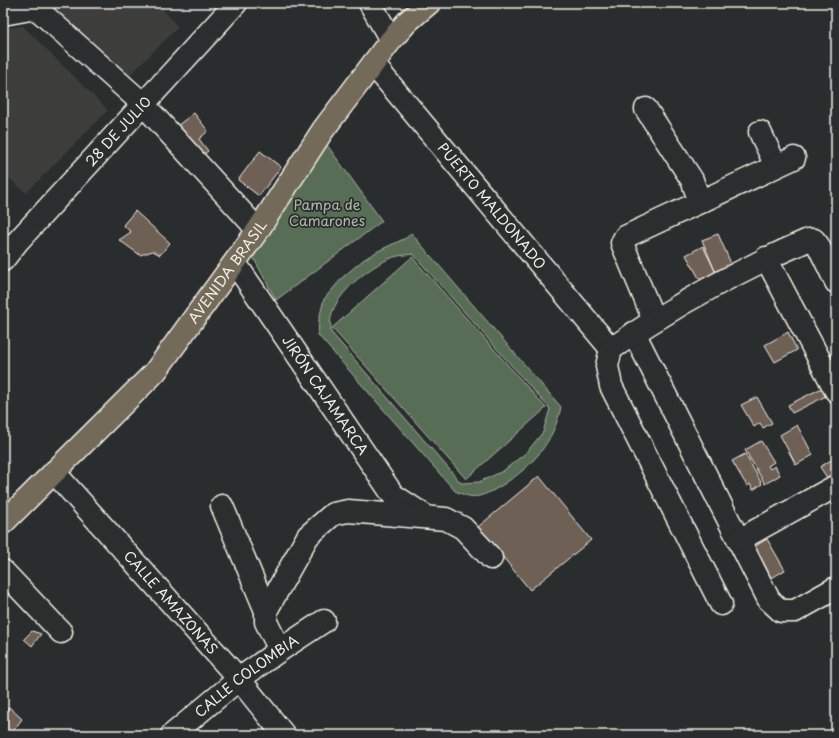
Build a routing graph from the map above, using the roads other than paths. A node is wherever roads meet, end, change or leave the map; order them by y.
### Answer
1 (236, 3) edge
2 (370, 3) edge
3 (429, 3) edge
4 (38, 5) edge
5 (3, 14) edge
6 (391, 40) junction
7 (373, 64) junction
8 (143, 104) junction
9 (646, 109) dead end
10 (760, 132) dead end
11 (700, 202) junction
12 (258, 230) junction
13 (766, 258) junction
14 (3, 260) edge
15 (235, 264) junction
16 (836, 282) edge
17 (654, 320) junction
18 (634, 333) junction
19 (611, 349) junction
20 (836, 391) edge
21 (54, 472) junction
22 (836, 486) edge
23 (391, 504) junction
24 (222, 506) dead end
25 (3, 523) edge
26 (738, 540) junction
27 (492, 558) dead end
28 (3, 571) edge
29 (836, 588) edge
30 (721, 604) dead end
31 (266, 611) junction
32 (324, 621) dead end
33 (61, 632) dead end
34 (280, 650) junction
35 (239, 679) junction
36 (172, 735) edge
37 (284, 735) edge

1 - 8 street, 28 DE JULIO
2 - 6 street
3 - 6 main road, AVENIDA BRASIL
4 - 5 street
4 - 8 street
6 - 7 main road, AVENIDA BRASIL
7 - 12 main road, AVENIDA BRASIL
7 - 19 street, PUERTO MALDONADO
8 - 12 street
8 - 14 street, 28 DE JULIO
9 - 11 street
10 - 11 street
11 - 17 street
12 - 15 main road, AVENIDA BRASIL
13 - 16 street
13 - 17 street
13 - 20 street
15 - 21 main road, AVENIDA BRASIL
15 - 23 street, JIRÓN CAJAMARCA
17 - 18 street
18 - 19 street
18 - 26 street
19 - 30 street
21 - 25 main road, AVENIDA BRASIL
21 - 35 street, CALLE AMAZONAS
22 - 26 street
23 - 27 street, JIRÓN CAJAMARCA
23 - 31 street
24 - 31 street
26 - 29 street
28 - 33 street
31 - 34 street
32 - 34 street, CALLE COLOMBIA
34 - 35 street, CALLE COLOMBIA
35 - 36 street, CALLE COLOMBIA
35 - 37 street, CALLE AMAZONAS

